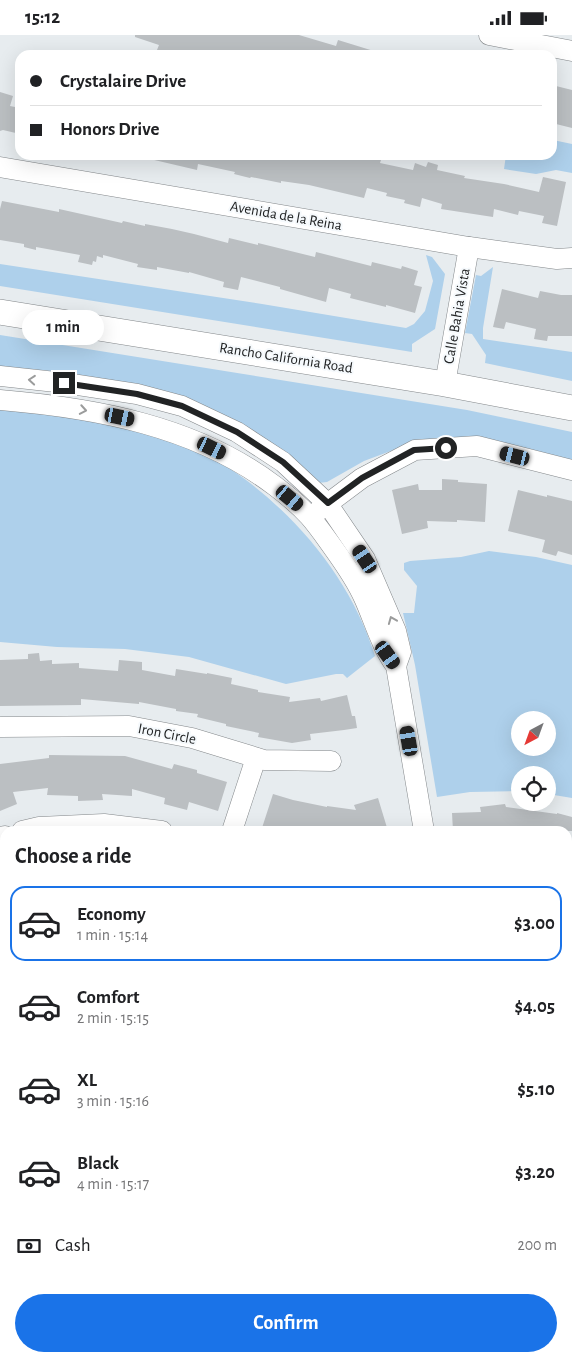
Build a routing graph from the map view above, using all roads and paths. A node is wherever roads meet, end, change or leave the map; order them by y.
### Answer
1 (489, 35) edge
2 (572, 51) edge
3 (0, 167) edge
4 (469, 247) junction
5 (572, 258) edge
6 (0, 313) edge
7 (0, 377) edge
8 (445, 383) junction
9 (0, 399) edge
10 (572, 407) edge
11 (572, 470) edge
12 (328, 503) junction
13 (310, 517) junction
14 (396, 666) junction
15 (0, 727) edge
16 (256, 757) junction
17 (331, 761) dead end
18 (100, 826) edge
19 (121, 826) edge
20 (234, 826) edge
21 (423, 826) edge

1 - 2 street
3 - 4 street, Avenida de la Reina
4 - 5 street, Avenida de la Reina
4 - 8 street, Calle Bahia Vista
6 - 8 main road, Rancho California Road
12 -> 7 street
8 - 10 main road, Rancho California Road
9 -> 13 street
11 - 12 street
12 - 13 street
14 -> 12 street
13 - 14 street
14 - 21 street
15 - 16 street, Iron Circle
16 - 17 street, Iron Circle
16 - 20 street
18 - 19 street

